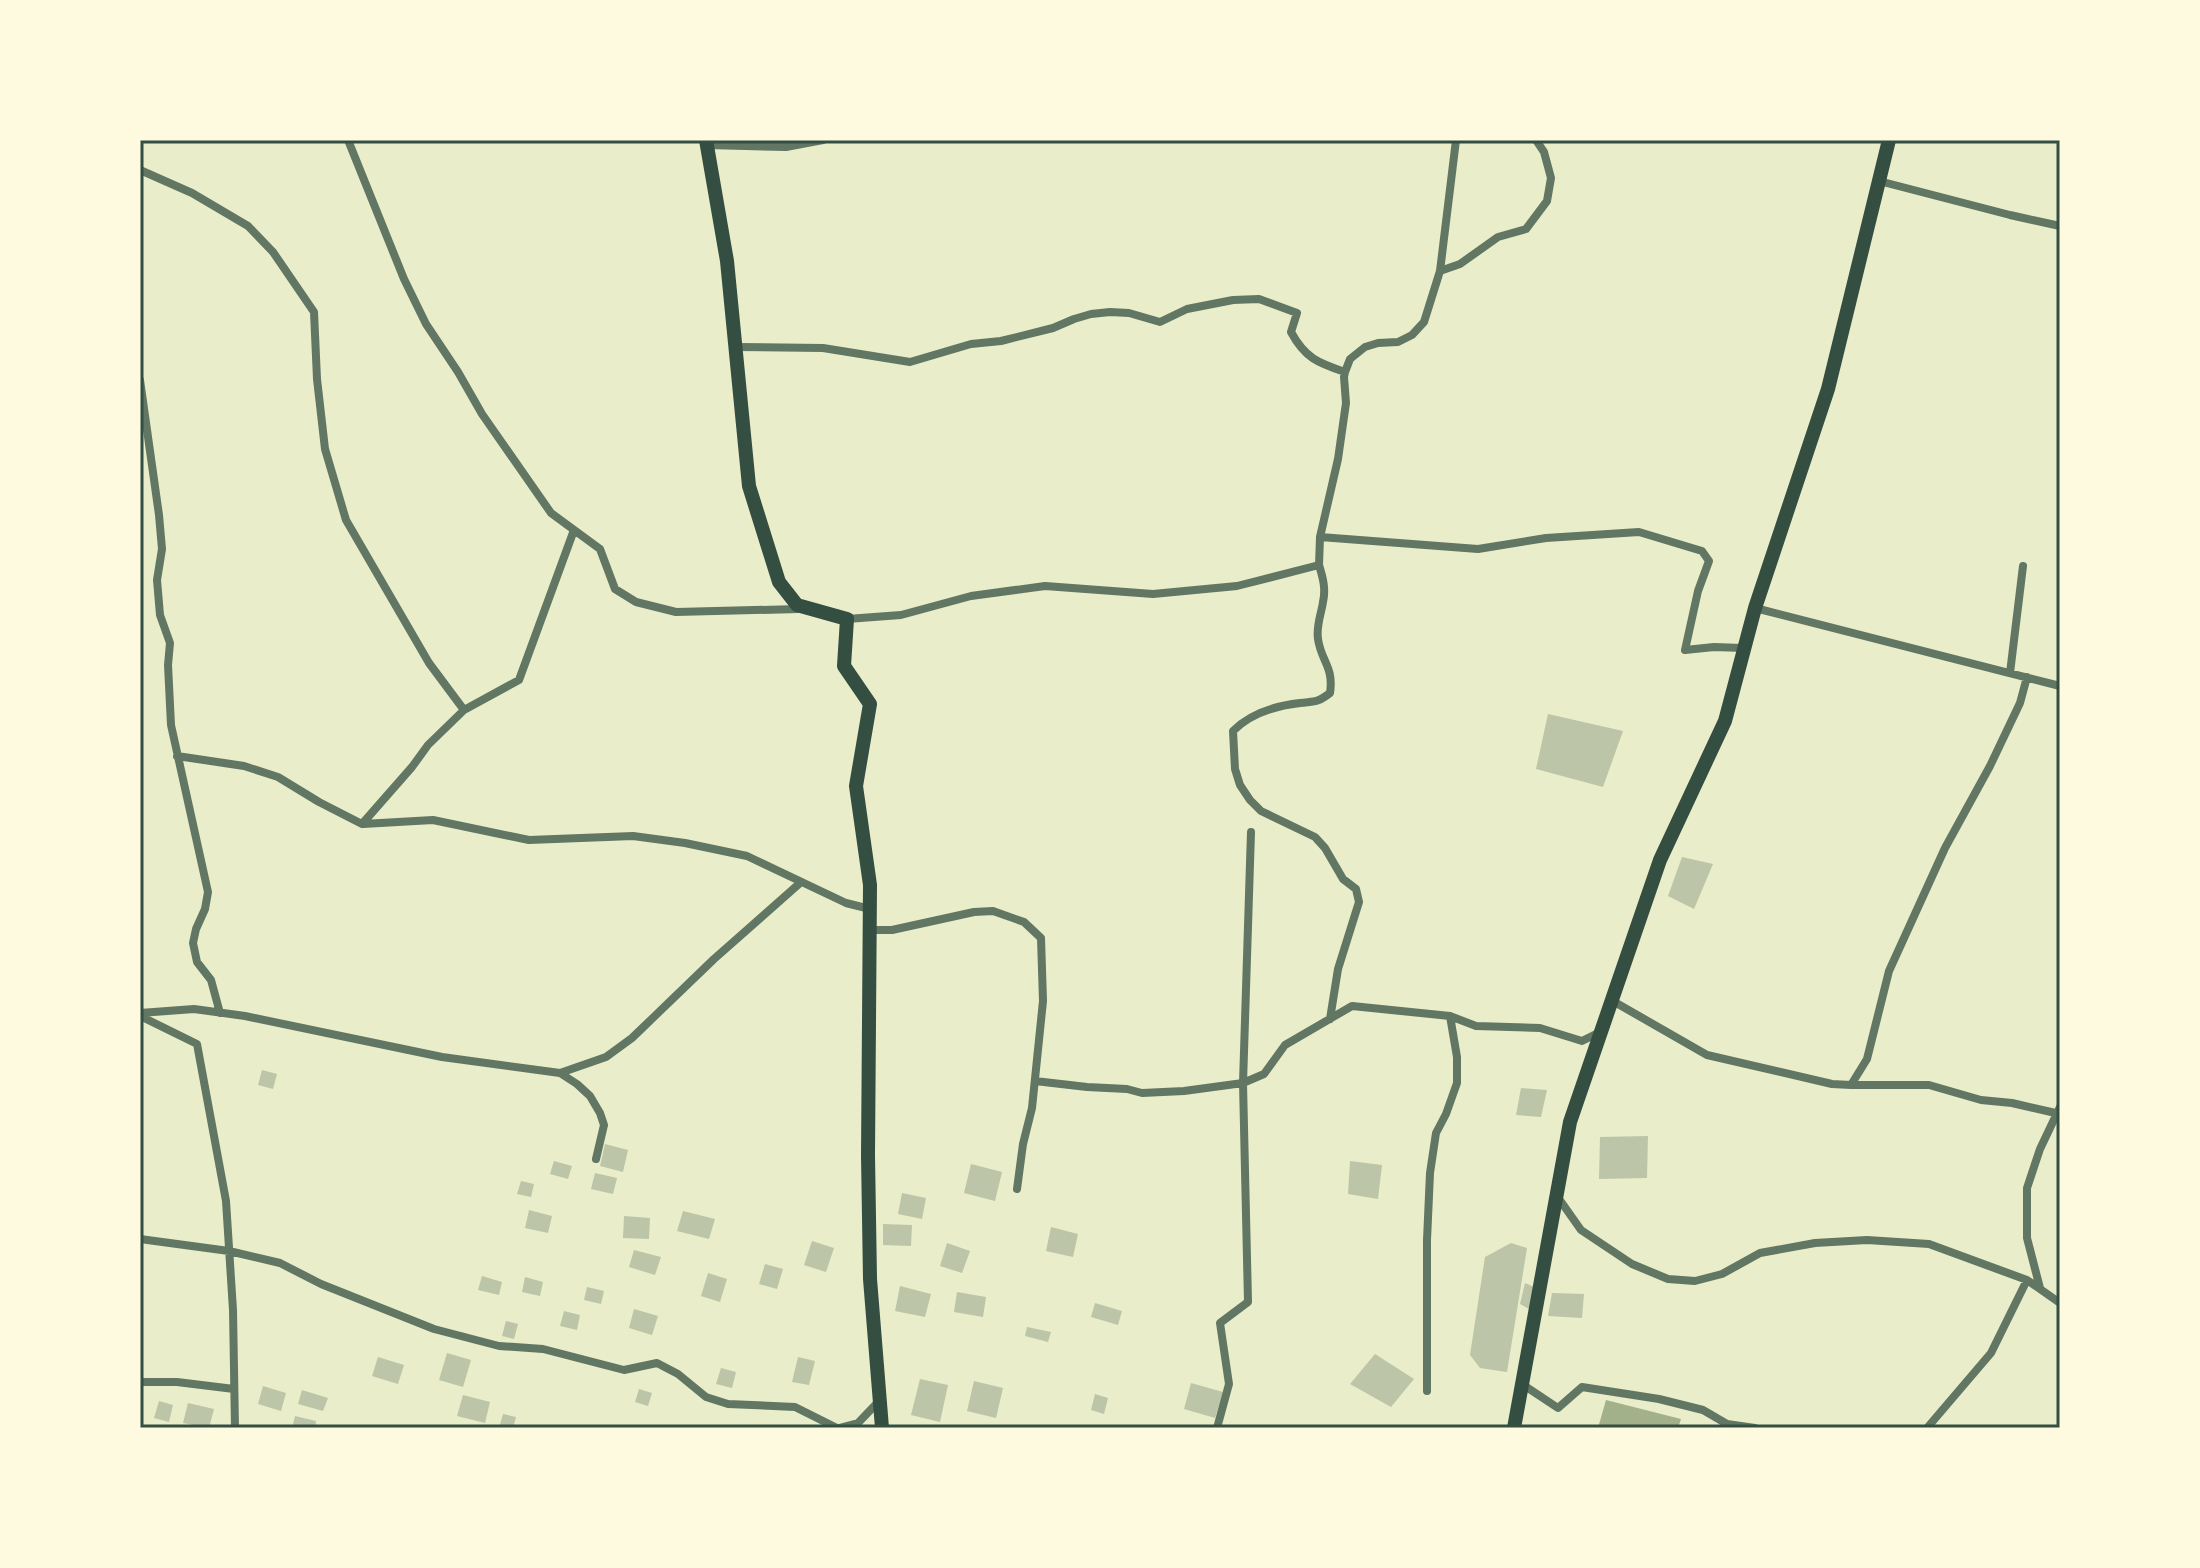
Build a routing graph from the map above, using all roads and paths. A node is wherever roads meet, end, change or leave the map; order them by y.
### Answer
1 (348, 140) edge
2 (823, 140) edge
3 (1456, 140) edge
4 (1536, 140) edge
5 (1889, 140) edge
6 (706, 142) edge
7 (140, 170) edge
8 (1879, 181) junction
9 (2060, 226) edge
10 (1440, 271) junction
11 (736, 347) junction
12 (1345, 372) junction
13 (140, 380) edge
14 (574, 530) junction
15 (1320, 537) junction
16 (1319, 565) junction
17 (2023, 566) dead end
18 (802, 607) junction
19 (1755, 608) junction
20 (847, 619) junction
21 (1743, 648) junction
22 (2010, 673) junction
23 (2027, 677) junction
24 (2060, 686) edge
25 (464, 710) junction
26 (177, 756) junction
27 (362, 824) junction
28 (1251, 832) dead end
29 (800, 883) junction
30 (870, 909) junction
31 (870, 930) junction
32 (1610, 1003) junction
33 (220, 1013) junction
34 (140, 1014) edge
35 (1450, 1016) junction
36 (1330, 1019) junction
37 (560, 1073) junction
38 (1035, 1081) junction
39 (1243, 1083) junction
40 (1851, 1085) junction
41 (2059, 1112) edge
42 (596, 1159) dead end
43 (1017, 1189) dead end
44 (1556, 1196) junction
45 (140, 1239) edge
46 (229, 1251) junction
47 (2027, 1280) junction
48 (2040, 1288) junction
49 (2060, 1303) edge
50 (140, 1382) edge
51 (1522, 1384) junction
52 (234, 1389) junction
53 (1427, 1391) dead end
54 (881, 1400) junction
55 (235, 1428) edge
56 (838, 1428) edge
57 (882, 1428) edge
58 (1217, 1428) edge
59 (1514, 1428) edge
60 (1755, 1428) edge
61 (1927, 1428) edge

1 - 14 street
2 - 6 street
3 - 10 street
4 - 10 street
5 - 8 main road
6 - 11 main road
7 - 25 street
8 - 9 street
8 - 19 main road
10 - 12 street
11 - 12 street
11 - 18 main road
12 - 15 street
13 - 26 street
14 - 18 street
14 - 25 street
15 - 16 street
15 - 21 street
16 - 20 street
16 - 36 street
17 - 22 street
18 - 20 main road
19 - 21 main road
19 - 22 street
20 - 30 main road
21 - 32 main road
22 - 23 street
23 - 24 street
23 - 40 street
25 - 27 street
26 - 27 street
26 - 33 street
27 - 29 street
28 - 39 street
29 - 30 street
29 - 37 street
30 - 31 main road
31 - 38 street
31 - 54 main road
32 - 35 street
32 - 40 street
32 - 44 main road
33 - 34 street
33 - 37 street
34 - 46 street
35 - 36 street
35 - 53 street
36 - 39 street
37 - 42 street
38 - 39 street
38 - 43 street
39 - 58 street
40 - 41 street
41 - 48 street
44 - 47 street
44 - 51 main road
45 - 46 street
46 - 52 street
46 - 56 street
47 - 48 street
47 - 61 street
48 - 49 street
50 - 52 street
51 - 59 main road
51 - 60 street
52 - 55 street
54 - 56 street
54 - 57 main road

